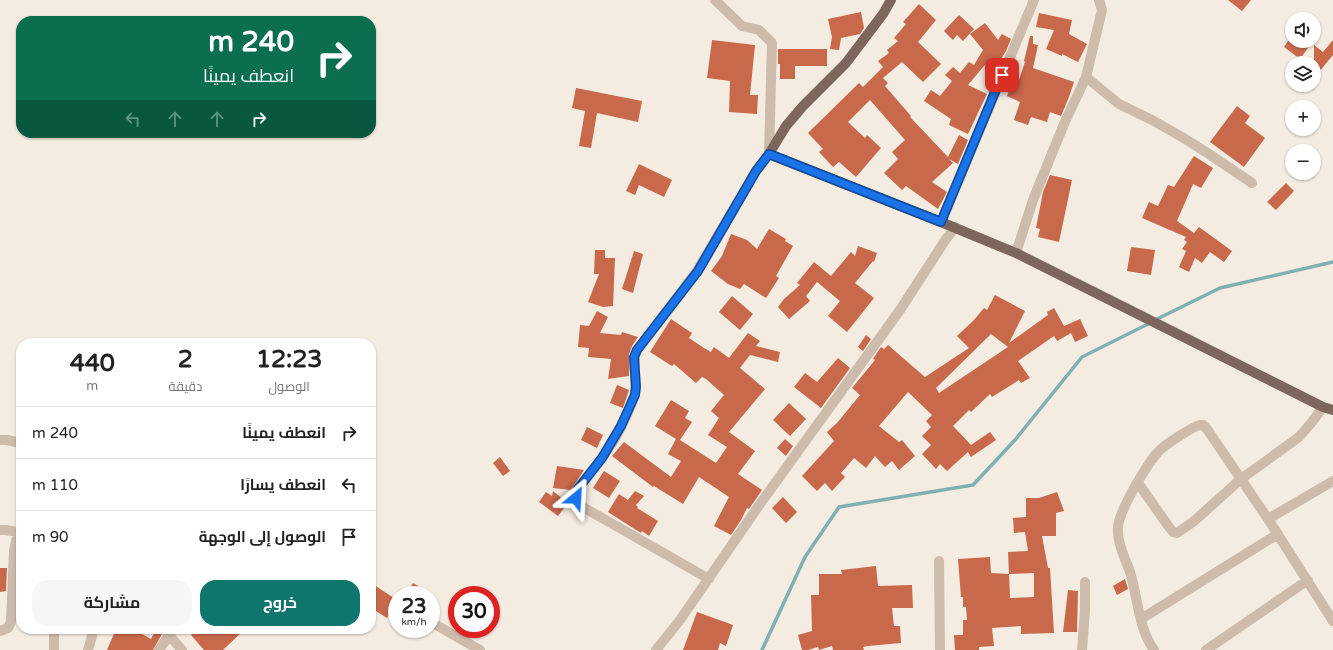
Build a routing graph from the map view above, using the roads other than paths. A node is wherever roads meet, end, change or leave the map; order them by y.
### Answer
1 (715, 0) edge
2 (891, 0) edge
3 (1034, 0) edge
4 (1099, 0) edge
5 (1086, 77) junction
6 (769, 154) junction
7 (1252, 183) dead end
8 (941, 222) junction
9 (955, 228) junction
10 (1016, 253) junction
11 (1328, 408) edge
12 (0, 440) edge
13 (16, 442) edge
14 (1241, 479) junction
15 (1333, 481) edge
16 (1138, 483) junction
17 (1268, 519) junction
18 (0, 530) edge
19 (16, 532) edge
20 (1278, 534) junction
21 (16, 543) edge
22 (940, 561) dead end
23 (709, 579) junction
24 (1308, 580) junction
25 (1085, 582) dead end
26 (1141, 619) junction
27 (1333, 621) edge
28 (440, 627) edge
29 (0, 631) edge
30 (54, 634) edge
31 (93, 634) edge
32 (167, 634) edge
33 (170, 634) edge
34 (54, 650) edge
35 (88, 650) edge
36 (159, 650) edge
37 (182, 650) edge
38 (480, 650) edge
39 (656, 650) edge
40 (940, 650) edge
41 (1082, 650) edge
42 (1154, 650) edge
43 (1206, 650) edge

1 - 6 street
2 - 6 main road
3 - 8 street
4 - 5 street
5 - 7 street
5 - 10 street
6 - 8 main road
6 - 23 street
8 - 9 main road
9 - 10 main road
9 - 23 street
10 - 11 main road
11 - 14 street
12 - 13 street
14 - 16 street
14 - 16 street
14 - 17 street
15 - 17 street
16 - 26 street
17 - 20 street
18 - 19 street
20 - 24 street
20 - 26 street
21 - 29 street
22 - 40 street
23 - 39 street
24 - 27 street
24 - 43 street
25 - 41 street
26 - 42 street
28 - 38 street
30 - 34 street
31 - 35 street
32 - 36 street
33 - 37 street

